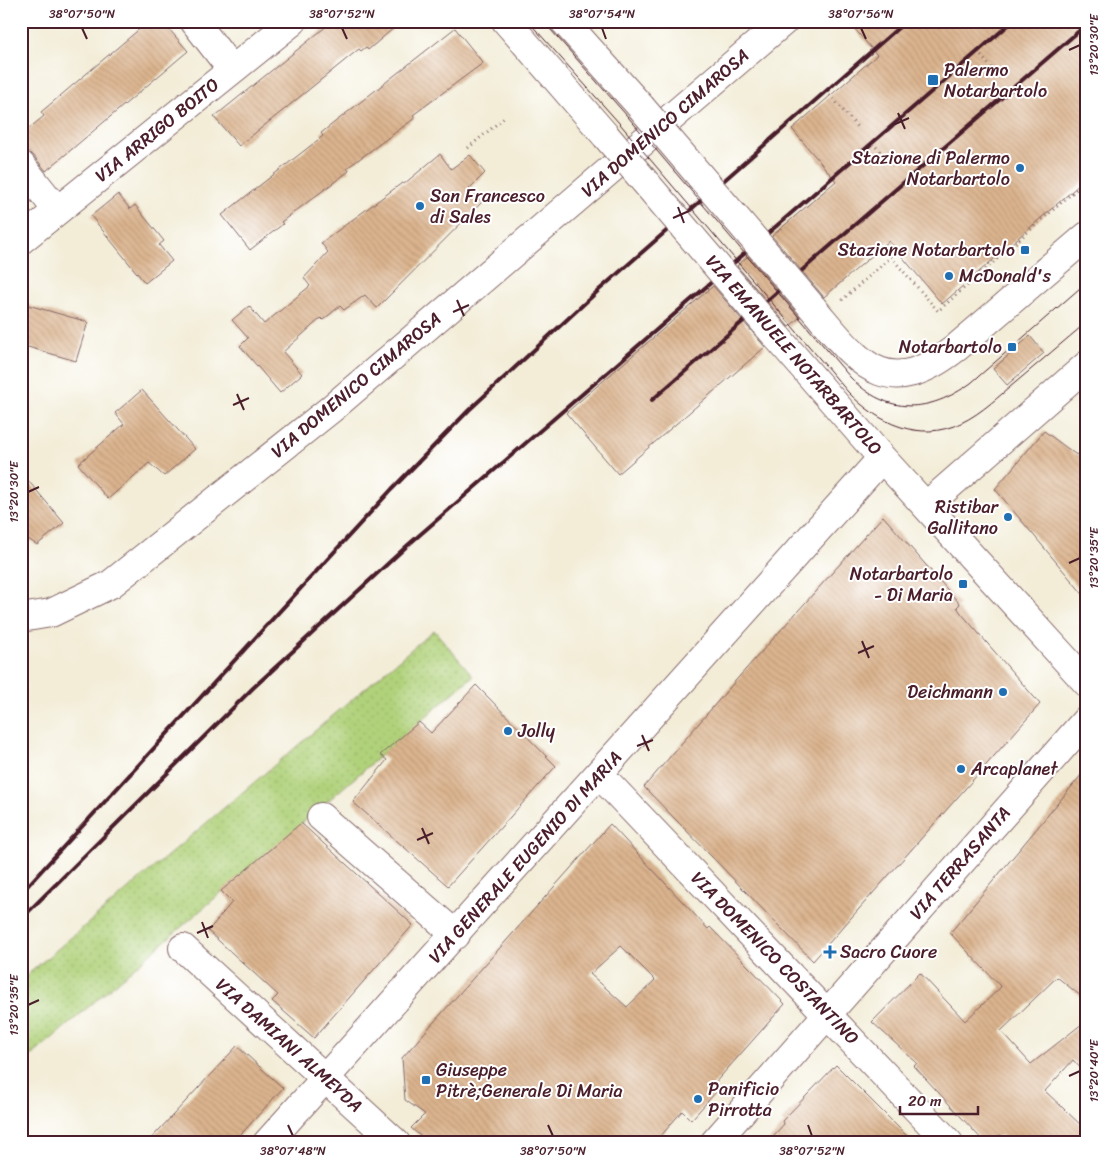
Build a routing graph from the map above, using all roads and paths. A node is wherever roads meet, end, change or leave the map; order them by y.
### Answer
1 (194, 21) edge
2 (293, 21) edge
3 (506, 21) edge
4 (564, 21) edge
5 (784, 21) edge
6 (981, 56) dead end
7 (232, 70) junction
8 (998, 75) dead end
9 (830, 96) dead end
10 (504, 118) dead end
11 (858, 128) dead end
12 (876, 147) dead end
13 (468, 148) dead end
14 (21, 165) edge
15 (892, 166) dead end
16 (1087, 180) edge
17 (57, 210) junction
18 (1087, 236) edge
19 (21, 240) edge
20 (816, 313) junction
21 (1087, 365) edge
22 (882, 458) junction
23 (928, 505) junction
24 (21, 618) edge
25 (1087, 683) edge
26 (1087, 719) edge
27 (600, 775) junction
28 (321, 817) dead end
29 (456, 935) junction
30 (183, 948) dead end
31 (828, 1014) junction
32 (325, 1078) junction
33 (267, 1143) edge
34 (396, 1143) edge
35 (714, 1143) edge
36 (949, 1143) edge

1 - 7 street
2 - 7 street, VIA ARRIGO BOITO
3 - 22 street, VIA EMANUELE NOTARBARTOLO, bridge
4 - 20 street, bridge
5 - 24 street, VIA DOMENICO CIMAROSA
6 - 8 path
7 - 17 street, VIA ARRIGO BOITO
9 - 11 path
10 - 13 path
12 - 15 path
14 - 17 street
16 - 20 path
17 - 19 street, VIA ARRIGO BOITO
18 - 20 street
21 - 23 street
22 - 23 street, VIA EMANUELE NOTARBARTOLO
22 - 27 street, VIA GENERALE EUGENIO DI MARIA
23 - 25 street, VIA EMANUELE NOTARBARTOLO
26 - 31 street, VIA TERRASANTA
27 - 29 street, VIA GENERALE EUGENIO DI MARIA
27 - 31 street, VIA DOMENICO COSTANTINO
28 - 29 street
29 - 32 street, VIA GENERALE EUGENIO DI MARIA
30 - 32 street, VIA DAMIANI ALMEYDA
31 - 35 street, VIA TERRASANTA
31 - 36 street, VIA DOMENICO COSTANTINO
32 - 33 street, VIA GENERALE EUGENIO DI MARIA
32 - 34 street, VIA DAMIANI ALMEYDA

